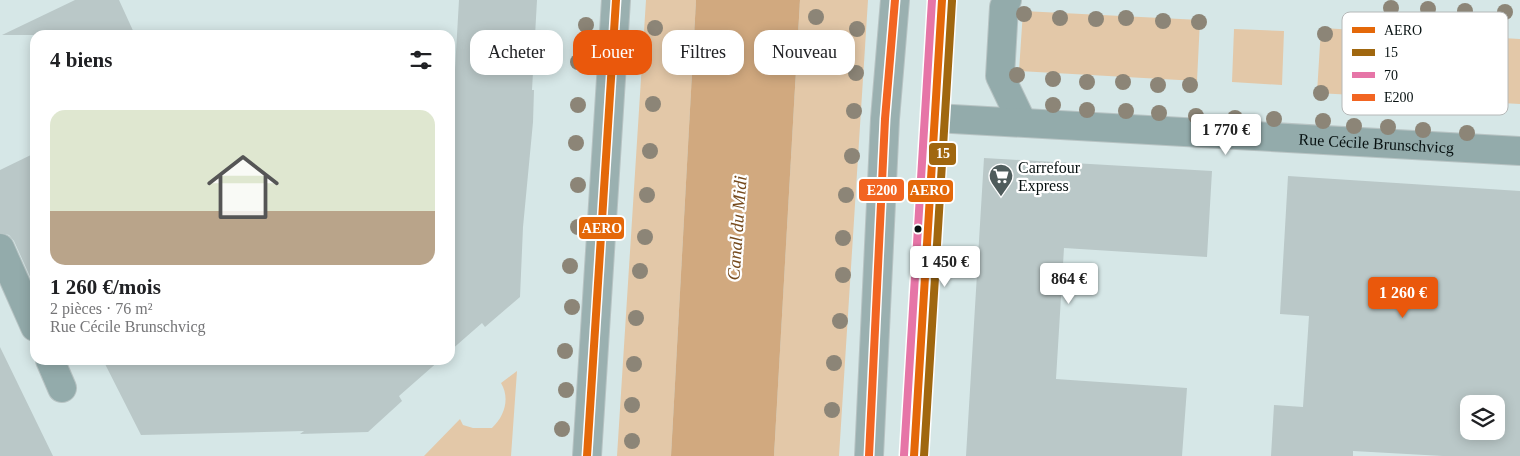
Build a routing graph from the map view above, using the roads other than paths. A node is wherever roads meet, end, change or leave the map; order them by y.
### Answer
1 (616, 0) edge
2 (894, 0) edge
3 (942, 0) edge
4 (1007, 0) edge
5 (935, 118) junction
6 (1022, 122) junction
7 (1520, 152) edge
8 (0, 248) edge
9 (30, 316) edge
10 (52, 365) edge
11 (62, 388) dead end
12 (586, 456) edge
13 (869, 456) edge
14 (914, 456) edge

1 - 12 main road
2 - 13 main road
3 - 5 street
4 - 6 street
5 - 6 street, Rue Cécile Brunschvicg
5 - 14 street
6 - 7 street, Rue Cécile Brunschvicg
8 - 9 street
10 - 11 street

